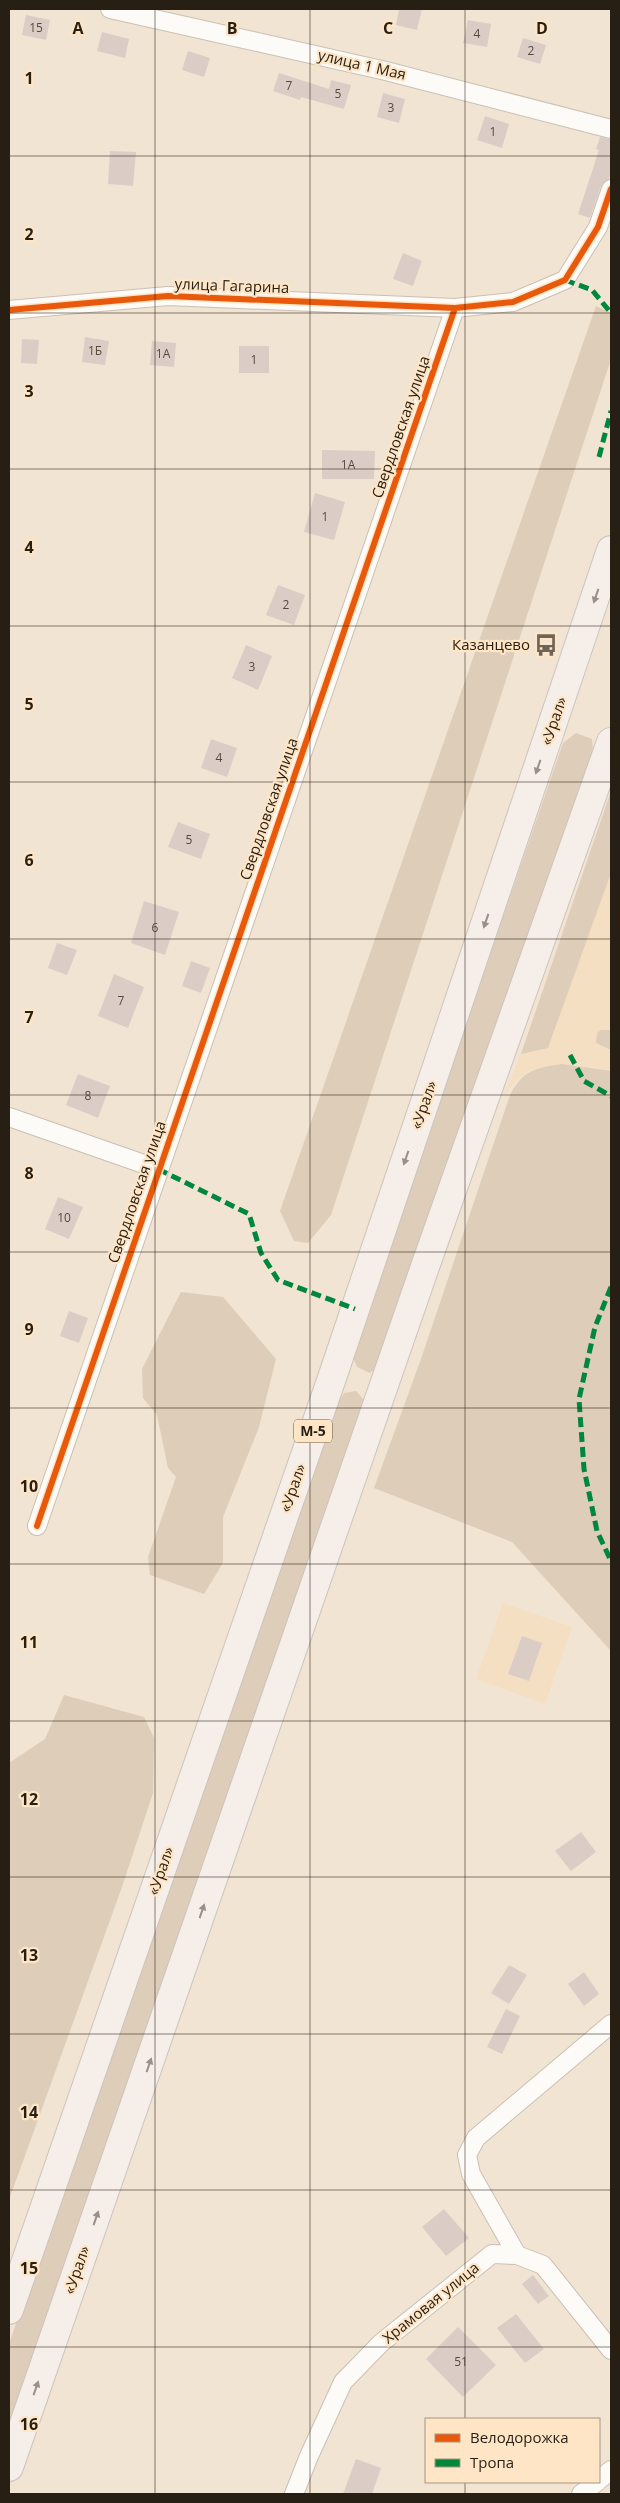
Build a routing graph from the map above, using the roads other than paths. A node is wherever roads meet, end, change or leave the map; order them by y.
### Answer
1 (110, 9) edge
2 (611, 129) edge
3 (611, 189) edge
4 (455, 308) junction
5 (9, 310) edge
6 (611, 550) edge
7 (611, 742) edge
8 (9, 1117) edge
9 (158, 1169) junction
10 (37, 1526) dead end
11 (611, 2024) edge
12 (518, 2255) junction
13 (9, 2310) edge
14 (611, 2350) edge
15 (9, 2467) edge
16 (611, 2470) edge
17 (600, 2479) edge
18 (595, 2483) edge
19 (294, 2494) edge
20 (581, 2494) edge

1 - 2 street, улица 1 Мая
3 - 4 street
4 - 5 street, улица Гагарина
4 - 9 street, Свердловская улица
6 -> 13 main road, «Урал» / М-5
15 -> 7 main road, «Урал»
8 - 9 street
9 - 10 street, Свердловская улица
11 - 12 street
12 - 14 street, Храмовая улица
12 - 19 street, Храмовая улица
16 - 17 street
18 - 20 street

